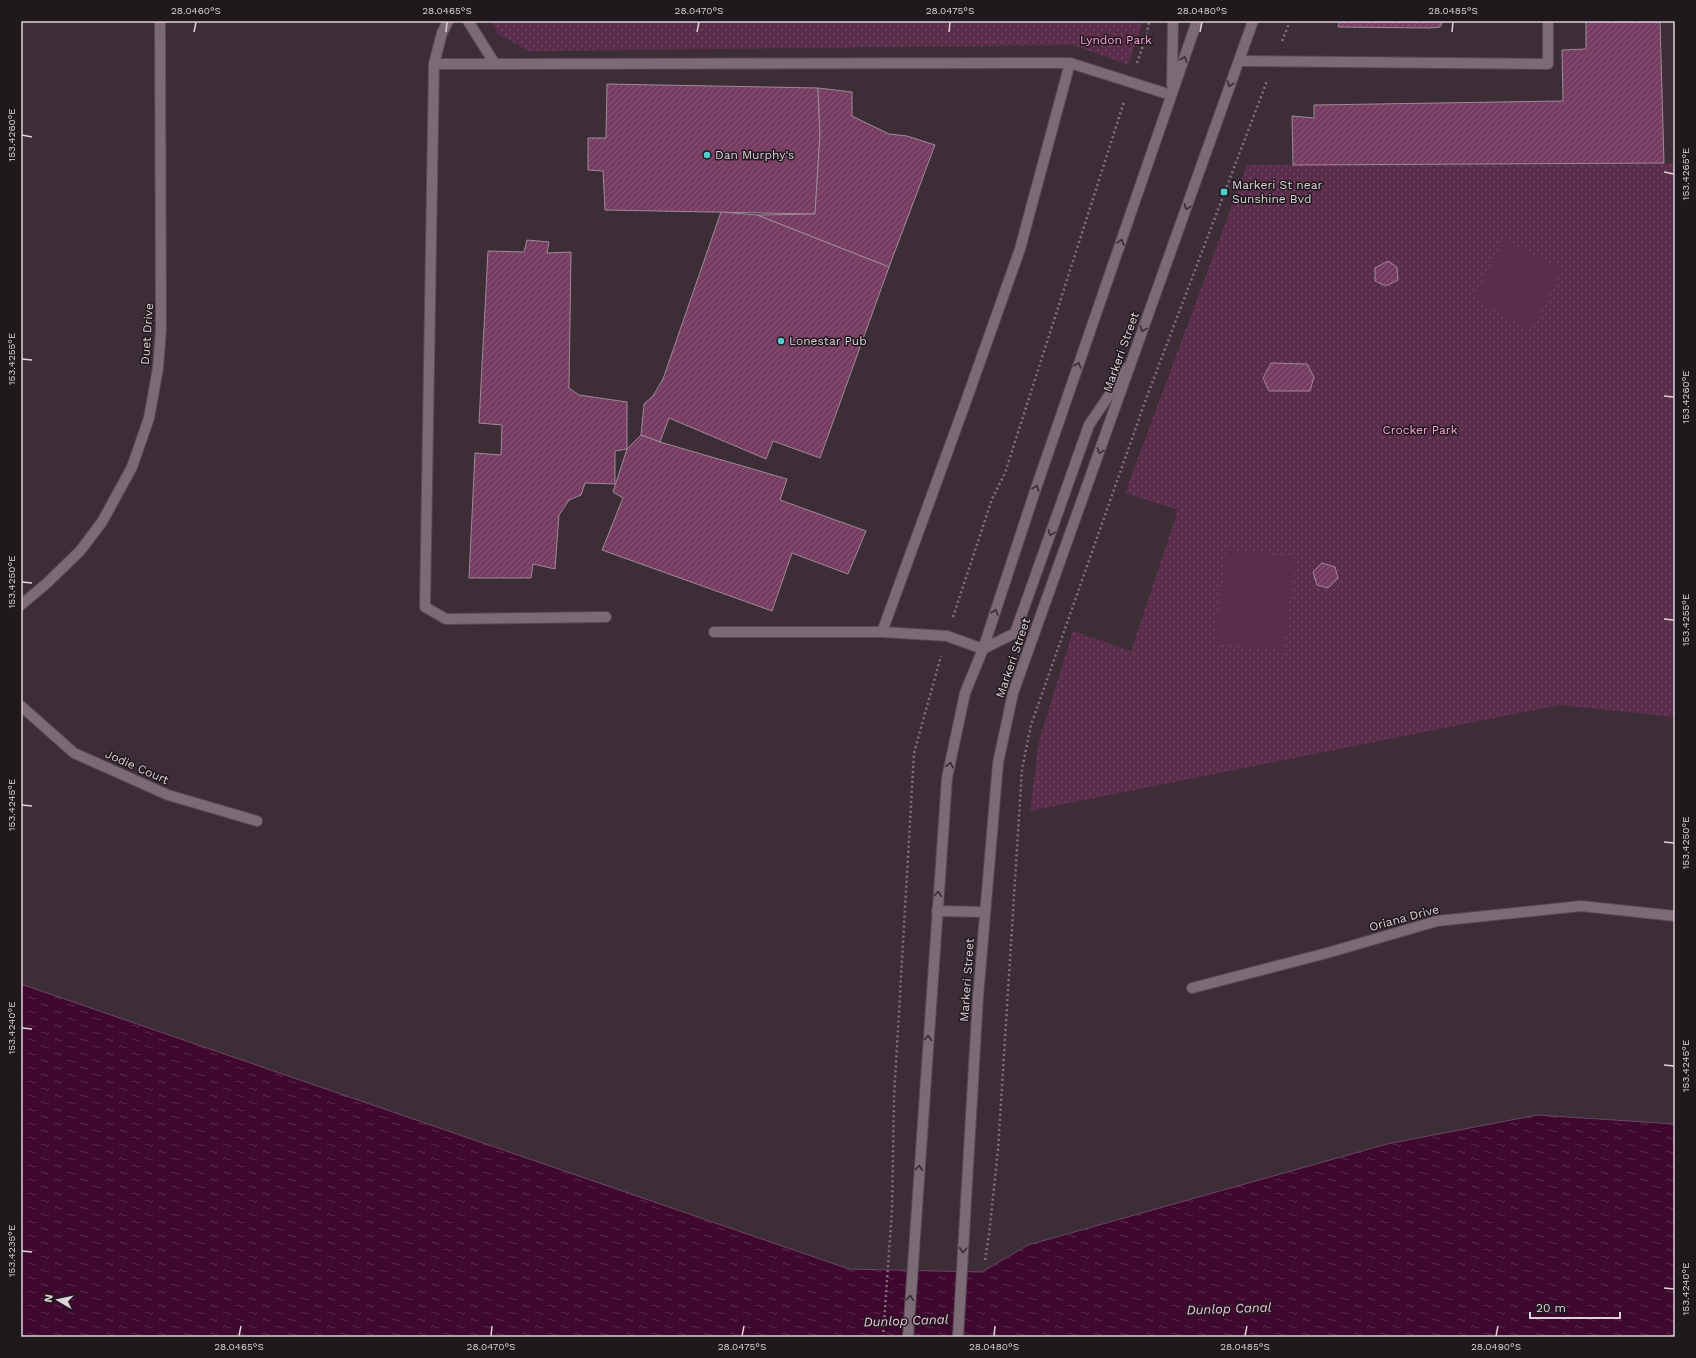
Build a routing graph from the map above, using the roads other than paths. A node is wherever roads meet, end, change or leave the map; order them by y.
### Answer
1 (160, 21) edge
2 (448, 21) edge
3 (468, 21) edge
4 (1173, 21) edge
5 (1197, 21) edge
6 (1253, 21) edge
7 (1548, 21) edge
8 (1239, 61) junction
9 (1070, 63) junction
10 (434, 64) junction
11 (495, 64) junction
12 (1171, 95) junction
13 (1132, 360) junction
14 (21, 604) edge
15 (606, 616) dead end
16 (714, 632) dead end
17 (882, 632) junction
18 (983, 649) junction
19 (21, 706) edge
20 (258, 821) dead end
21 (937, 911) junction
22 (985, 912) junction
23 (1675, 916) edge
24 (1192, 988) dead end
25 (908, 1337) edge
26 (958, 1337) edge

1 - 14 main road, Duet Drive
2 - 10 main road
3 - 11 main road
4 - 12 main road
12 -> 5 main road
6 - 8 main road, Markeri Street
7 - 8 main road
8 -> 13 main road, Markeri Street
9 - 11 main road
9 - 12 main road
9 - 17 main road
10 - 11 main road
10 - 15 main road
18 -> 12 main road
13 -> 18 main road
13 -> 22 main road, Markeri Street
16 - 17 main road
17 - 18 main road
21 -> 18 main road
19 - 20 main road, Jodie Court
21 - 22 main road
25 -> 21 main road
22 -> 26 main road, Markeri Street
23 - 24 main road, Oriana Drive

